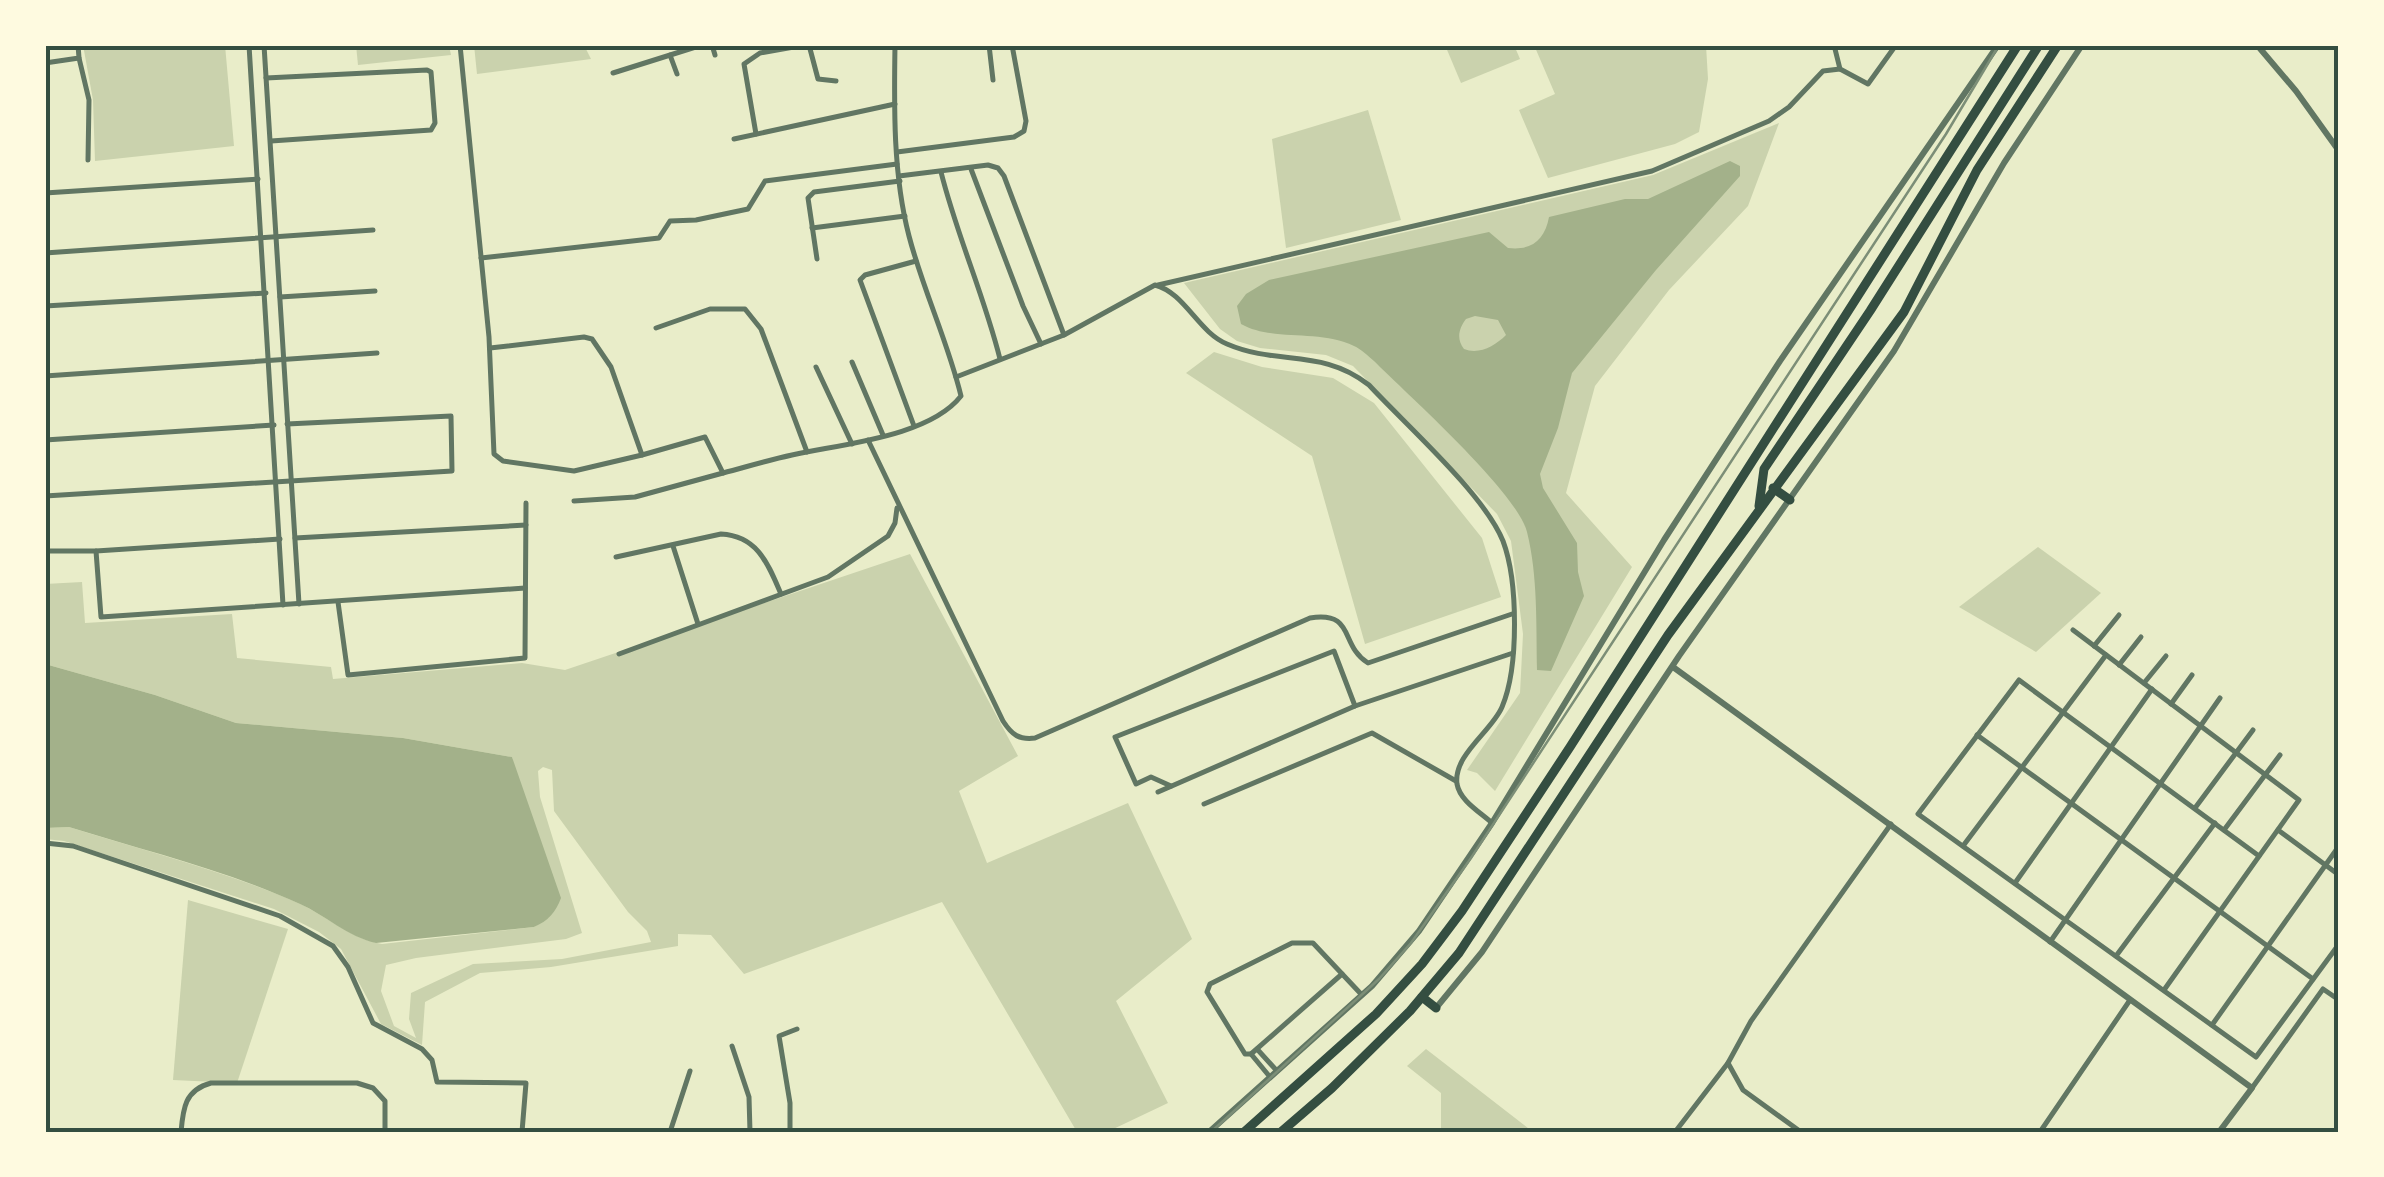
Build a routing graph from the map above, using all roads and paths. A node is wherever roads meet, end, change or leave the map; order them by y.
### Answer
1 (78, 45) edge
2 (249, 45) edge
3 (264, 45) edge
4 (460, 45) edge
5 (702, 45) edge
6 (712, 45) edge
7 (807, 45) edge
8 (894, 45) edge
9 (960, 45) edge
10 (978, 45) edge
11 (989, 45) edge
12 (1012, 45) edge
13 (1834, 45) edge
14 (1896, 45) edge
15 (1998, 45) edge
16 (2018, 45) edge
17 (2039, 45) edge
18 (2058, 45) edge
19 (2082, 45) edge
20 (2257, 45) edge
21 (715, 54) dead end
22 (670, 55) junction
23 (79, 58) junction
24 (45, 63) edge
25 (1840, 69) junction
26 (612, 73) dead end
27 (677, 74) dead end
28 (266, 78) junction
29 (993, 80) dead end
30 (836, 81) dead end
31 (895, 104) junction
32 (756, 134) junction
33 (734, 140) dead end
34 (271, 141) junction
35 (897, 152) junction
36 (2339, 152) edge
37 (88, 160) dead end
38 (898, 164) junction
39 (971, 169) junction
40 (942, 172) junction
41 (258, 179) junction
42 (900, 179) junction
43 (45, 193) edge
44 (905, 216) junction
45 (812, 228) junction
46 (373, 230) dead end
47 (278, 238) junction
48 (263, 240) junction
49 (45, 254) edge
50 (481, 258) junction
51 (817, 259) dead end
52 (916, 261) junction
53 (1155, 286) junction
54 (375, 291) dead end
55 (266, 293) junction
56 (280, 297) junction
57 (45, 306) edge
58 (656, 328) dead end
59 (1064, 335) junction
60 (1041, 344) junction
61 (490, 348) junction
62 (377, 353) dead end
63 (1000, 359) junction
64 (270, 360) junction
65 (283, 360) junction
66 (852, 362) dead end
67 (816, 367) dead end
68 (45, 376) edge
69 (956, 377) junction
70 (287, 424) junction
71 (274, 425) junction
72 (914, 426) junction
73 (883, 435) junction
74 (45, 440) edge
75 (868, 440) junction
76 (852, 444) junction
77 (807, 452) junction
78 (642, 455) junction
79 (722, 473) junction
80 (291, 482) junction
81 (277, 484) junction
82 (1774, 488) junction
83 (45, 496) edge
84 (1790, 500) junction
85 (574, 501) dead end
86 (526, 503) dead end
87 (897, 505) junction
88 (1759, 506) junction
89 (526, 524) junction
90 (280, 538) junction
91 (295, 538) junction
92 (672, 546) junction
93 (96, 551) junction
94 (45, 552) edge
95 (616, 557) dead end
96 (525, 588) junction
97 (781, 594) junction
98 (338, 602) junction
99 (298, 604) junction
100 (283, 605) junction
101 (1512, 614) junction
102 (2119, 615) dead end
103 (699, 625) junction
104 (2074, 630) dead end
105 (2140, 637) dead end
106 (1636, 642) junction
107 (2094, 646) junction
108 (1514, 652) junction
109 (619, 654) dead end
110 (2106, 654) junction
111 (1654, 655) junction
112 (2166, 656) dead end
113 (2120, 665) junction
114 (1673, 667) junction
115 (2192, 675) dead end
116 (2144, 684) junction
117 (2152, 689) junction
118 (2220, 698) dead end
119 (2171, 704) junction
120 (1355, 706) junction
121 (2063, 712) junction
122 (2201, 726) junction
123 (2252, 730) dead end
124 (1978, 735) junction
125 (2111, 747) junction
126 (2236, 752) junction
127 (2280, 755) dead end
128 (2022, 767) junction
129 (2266, 774) junction
130 (1456, 781) junction
131 (2160, 784) junction
132 (1171, 786) junction
133 (1158, 792) dead end
134 (2072, 803) junction
135 (1204, 804) dead end
136 (2194, 808) junction
137 (1492, 823) junction
138 (2215, 823) junction
139 (1891, 824) junction
140 (2224, 830) junction
141 (2278, 830) junction
142 (2121, 839) junction
143 (45, 843) edge
144 (1963, 846) junction
145 (2339, 846) edge
146 (2259, 856) junction
147 (2325, 865) junction
148 (2339, 875) edge
149 (2174, 878) junction
150 (2015, 884) junction
151 (2220, 911) junction
152 (2065, 920) junction
153 (2050, 942) junction
154 (2339, 944) edge
155 (2268, 946) junction
156 (2116, 956) junction
157 (1342, 974) junction
158 (2313, 979) junction
159 (2164, 990) junction
160 (1362, 995) junction
161 (1422, 997) junction
162 (2130, 1000) junction
163 (2339, 1000) edge
164 (1436, 1008) joint
165 (2212, 1025) junction
166 (797, 1029) dead end
167 (732, 1046) dead end
168 (1257, 1048) junction
169 (1250, 1054) junction
170 (1728, 1063) junction
171 (690, 1071) dead end
172 (1277, 1071) junction
173 (1270, 1078) junction
174 (2252, 1088) junction
175 (181, 1132) edge
176 (385, 1132) edge
177 (522, 1132) edge
178 (670, 1132) edge
179 (750, 1132) edge
180 (790, 1132) edge
181 (1209, 1132) edge
182 (1244, 1132) edge
183 (1281, 1132) edge
184 (1675, 1132) edge
185 (1801, 1132) edge
186 (2040, 1132) edge
187 (2219, 1132) edge

1 - 23 street
2 - 41 street
3 - 28 street
4 - 50 street
5 - 22 street
6 - 21 street
7 - 30 street
7 - 32 street
8 - 31 street
9 - 10 street
11 - 29 street
12 - 35 street
13 - 25 street
14 - 25 street
15 - 137 street
16 - 106 highway
17 - 88 highway
18 - 82 highway
19 - 84 street
20 - 36 street
22 - 26 street
22 - 27 street
23 - 24 street
23 - 37 street
25 - 53 street
28 - 34 street
28 - 34 street
31 - 32 street
31 - 35 street
32 - 33 street
34 - 47 street
35 - 38 street
38 - 42 street
38 - 50 street
39 - 40 street
39 - 59 street
39 - 60 street
40 - 42 street
40 - 63 street
41 - 43 street
41 - 48 street
42 - 44 street
42 - 45 street
44 - 45 street
44 - 52 street
45 - 51 street
46 - 47 street
47 - 48 street
47 - 56 street
48 - 49 street
48 - 55 street
50 - 61 street
52 - 69 street
52 - 72 street
53 - 59 street
53 - 101 street
54 - 56 street
55 - 57 street
55 - 64 street
56 - 65 street
58 - 77 street
59 - 60 street
60 - 63 street
61 - 78 street
61 - 78 street
62 - 65 street
63 - 69 street
64 - 65 street
64 - 68 street
64 - 71 street
65 - 70 street
66 - 73 street
67 - 76 street
69 - 72 street
70 - 80 street
70 - 80 street
71 - 74 street
71 - 81 street
72 - 73 street
73 - 75 street
75 - 76 street
75 - 87 street
76 - 77 street
77 - 79 street
78 - 79 street
79 - 85 street
80 - 81 street
80 - 91 street
81 - 83 street
81 - 90 street
82 - 84 highway
82 - 88 highway
84 - 114 street
86 - 89 street
87 - 97 street
87 - 101 street
88 - 111 highway
89 - 91 street
89 - 96 street
90 - 93 street
90 - 100 street
91 - 99 street
92 - 95 street
92 - 97 street
92 - 103 street
93 - 94 street
93 - 100 street
96 - 98 street
96 - 98 street
97 - 103 street
98 - 99 street
99 - 100 street
101 - 108 street
102 - 107 street
103 - 109 street
104 - 107 street
105 - 113 street
106 - 111 highway
106 - 182 highway
107 - 110 street
108 - 120 street
108 - 130 street
110 - 113 street
110 - 121 street
111 - 161 highway
112 - 116 street
113 - 116 street
114 - 139 street
114 - 164 street
115 - 119 street
116 - 117 street
117 - 119 street
117 - 125 street
118 - 122 street
119 - 122 street
120 - 132 street
120 - 132 street
121 - 124 street
121 - 125 street
121 - 128 street
122 - 126 street
122 - 131 street
123 - 126 street
124 - 128 street
124 - 144 street
125 - 131 street
125 - 134 street
126 - 129 street
126 - 136 street
127 - 129 street
128 - 134 street
128 - 144 street
129 - 140 street
129 - 141 street
130 - 135 street
130 - 137 street
131 - 136 street
131 - 142 street
132 - 133 street
134 - 142 street
134 - 150 street
136 - 138 street
137 - 160 street
138 - 140 street
138 - 149 street
139 - 153 street
139 - 170 street
140 - 146 street
141 - 146 street
141 - 147 street
142 - 149 street
142 - 152 street
143 - 177 street
144 - 150 street
145 - 147 street
146 - 151 street
147 - 148 street
147 - 155 street
149 - 151 street
149 - 156 street
150 - 152 street
151 - 155 street
151 - 159 street
152 - 153 street
152 - 156 street
153 - 162 street
154 - 158 street
155 - 158 street
155 - 165 street
156 - 159 street
157 - 160 street
157 - 168 street
157 - 169 street
158 - 165 street
159 - 165 street
160 - 172 street
161 - 164 highway
161 - 183 highway
162 - 174 street
162 - 186 street
163 - 174 street
166 - 180 street
167 - 179 street
168 - 169 street
168 - 172 street
169 - 173 street
170 - 184 street
170 - 185 street
171 - 178 street
172 - 173 street
173 - 181 street
174 - 187 street
175 - 176 street

